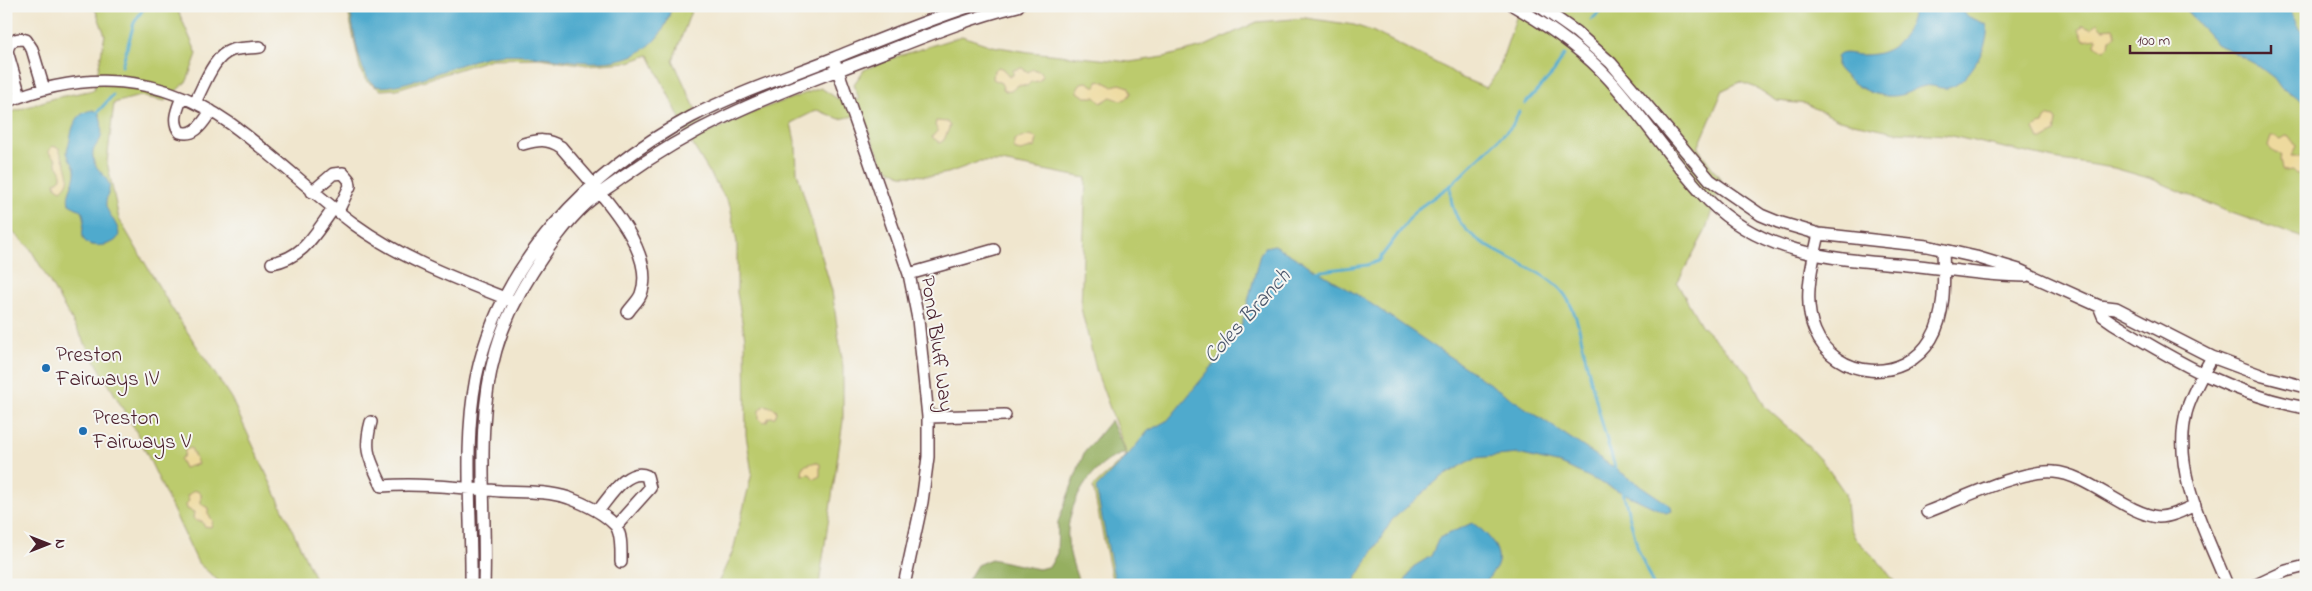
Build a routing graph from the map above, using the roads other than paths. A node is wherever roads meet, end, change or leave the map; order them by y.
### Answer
1 (971, 6) edge
2 (1018, 6) edge
3 (1514, 6) edge
4 (1539, 6) edge
5 (260, 47) dead end
6 (834, 58) junction
7 (838, 70) junction
8 (44, 89) junction
9 (20, 96) junction
10 (182, 97) junction
11 (6, 102) edge
12 (196, 102) junction
13 (211, 111) junction
14 (523, 144) dead end
15 (596, 190) junction
16 (312, 192) junction
17 (336, 210) junction
18 (1819, 234) junction
19 (994, 250) dead end
20 (1943, 250) junction
21 (1814, 256) junction
22 (272, 263) dead end
23 (1943, 269) junction
24 (909, 274) junction
25 (2029, 276) junction
26 (509, 299) junction
27 (2099, 306) junction
28 (628, 312) dead end
29 (2212, 357) junction
30 (2203, 375) junction
31 (2306, 387) edge
32 (2306, 408) edge
33 (1005, 416) dead end
34 (928, 417) junction
35 (371, 422) dead end
36 (470, 489) junction
37 (484, 490) junction
38 (2195, 505) junction
39 (598, 511) junction
40 (1927, 512) dead end
41 (616, 526) junction
42 (621, 562) dead end
43 (2306, 566) edge
44 (471, 585) edge
45 (484, 585) edge
46 (904, 585) edge
47 (2227, 585) edge
48 (2256, 585) edge

1 - 6 street
2 - 7 street
3 - 21 street
4 - 18 street
5 - 12 street
6 - 7 street, Pond Bluff Way
6 - 15 street
7 - 15 street
7 - 24 street, Pond Bluff Way
8 - 9 street
8 - 9 street
8 - 10 street
9 - 11 street
10 - 12 street
10 - 13 street
12 - 13 street
13 - 16 street
14 - 15 street
15 - 26 street
15 - 28 street
16 - 17 street
16 - 17 street
17 - 22 street
17 - 26 street
18 - 20 street
18 - 21 street
19 - 24 street
20 - 23 street
20 - 25 street
21 - 23 street
21 - 23 street
23 - 25 street
24 - 34 street, Pond Bluff Way
25 - 27 street
26 - 36 street
26 - 37 street
27 - 29 street
27 - 30 street
29 - 30 street
29 - 31 street
30 - 32 street
30 - 38 street
33 - 34 street
34 - 46 street, Pond Bluff Way
35 - 36 street
36 - 37 street
36 - 44 street
37 - 39 street
37 - 45 street
38 - 40 street
38 - 47 street
39 - 41 street
39 - 41 street
41 - 42 street
43 - 48 street

